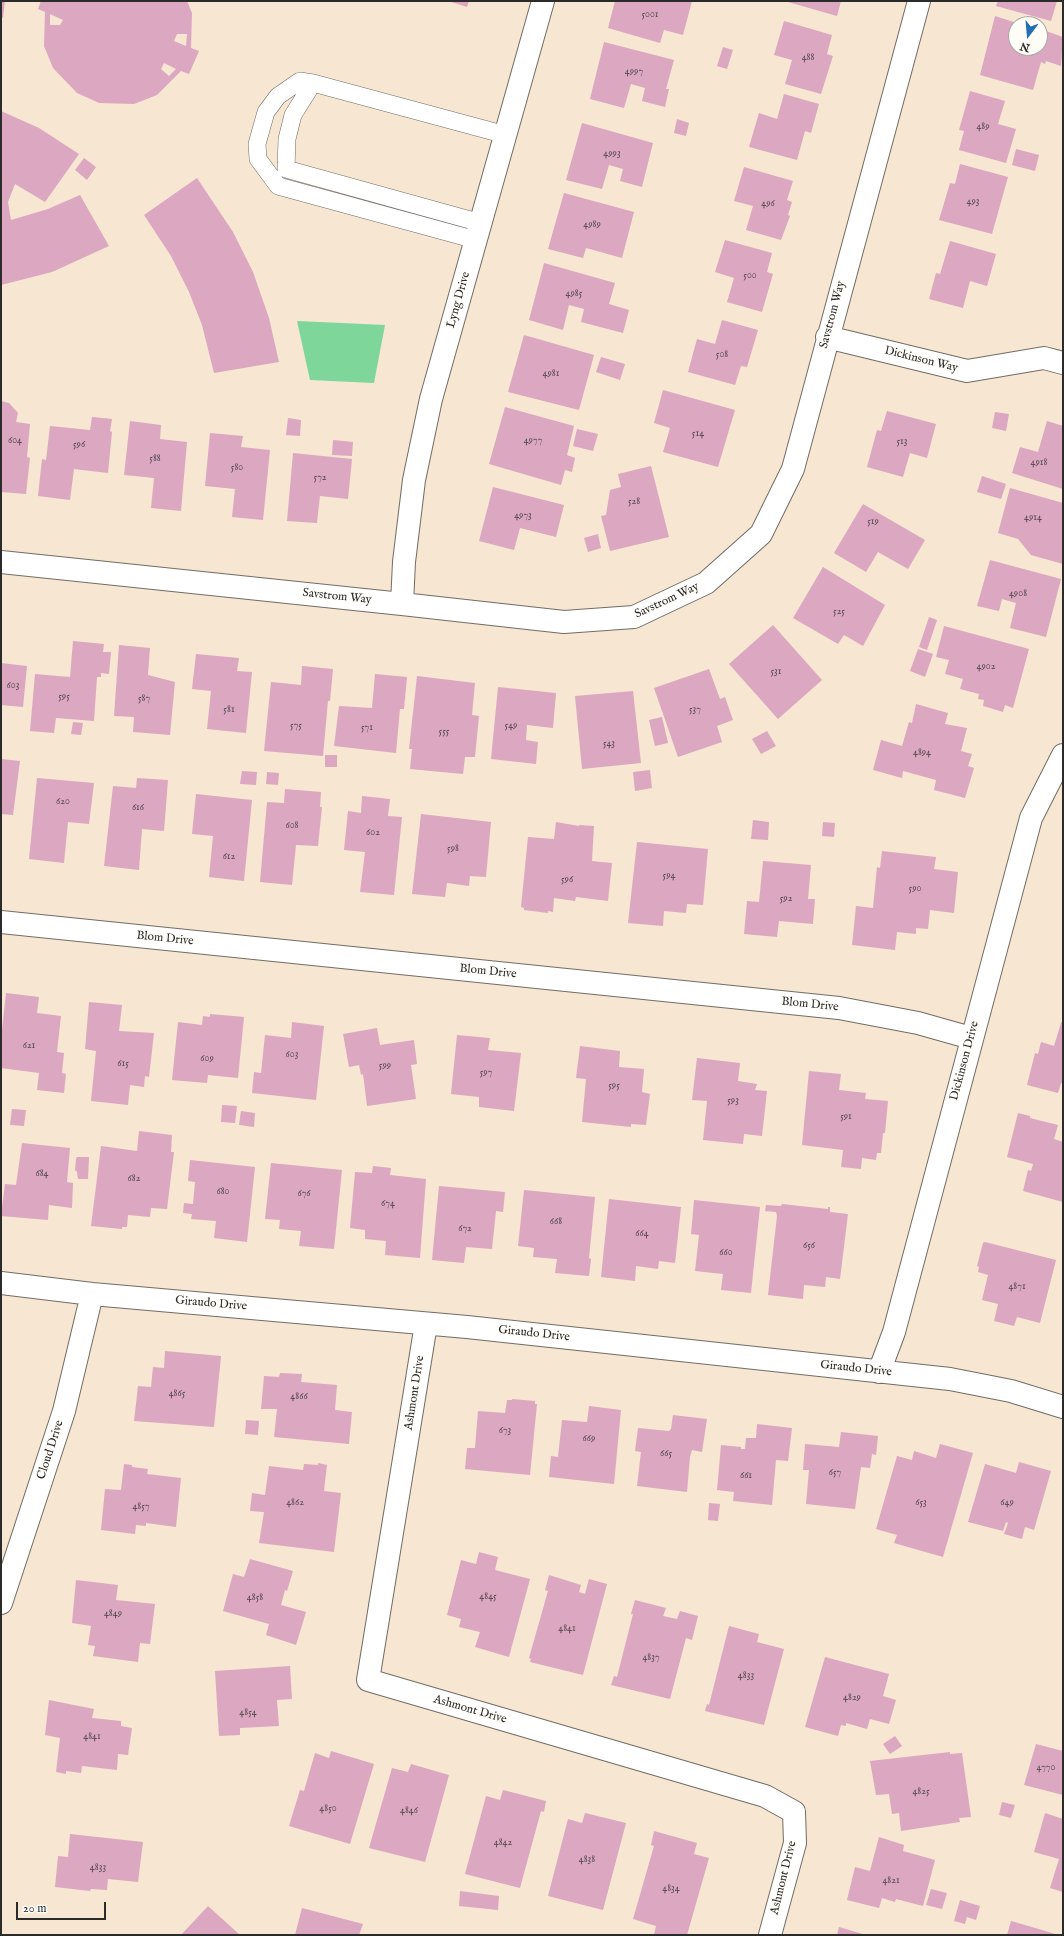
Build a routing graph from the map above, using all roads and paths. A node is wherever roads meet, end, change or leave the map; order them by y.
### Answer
1 (542, 1) edge
2 (919, 1) edge
3 (313, 83) junction
4 (506, 135) junction
5 (478, 232) junction
6 (827, 337) junction
7 (1063, 363) edge
8 (1, 562) edge
9 (402, 604) junction
10 (1063, 755) edge
11 (1, 922) edge
12 (972, 1038) junction
13 (1, 1283) edge
14 (92, 1294) junction
15 (426, 1324) junction
16 (879, 1372) junction
17 (1063, 1407) edge
18 (1, 1603) edge
19 (770, 1935) edge

1 - 4 street, Lyng Drive
2 - 6 street, Savstrom Way
3 - 4 lane
3 - 5 lane
3 - 5 lane
4 - 5 street, Lyng Drive
5 - 9 street, Lyng Drive
6 - 7 street, Dickinson Way
6 - 9 street, Savstrom Way
8 - 9 street, Savstrom Way
10 - 12 street, Dickinson Drive
11 - 12 street, Blom Drive
12 - 16 street, Dickinson Drive
13 - 14 street, Giraudo Drive
14 - 15 street, Giraudo Drive
14 - 18 street, Cloud Drive
15 - 16 street, Giraudo Drive
15 - 19 street, Ashmont Drive
16 - 17 street, Giraudo Drive

